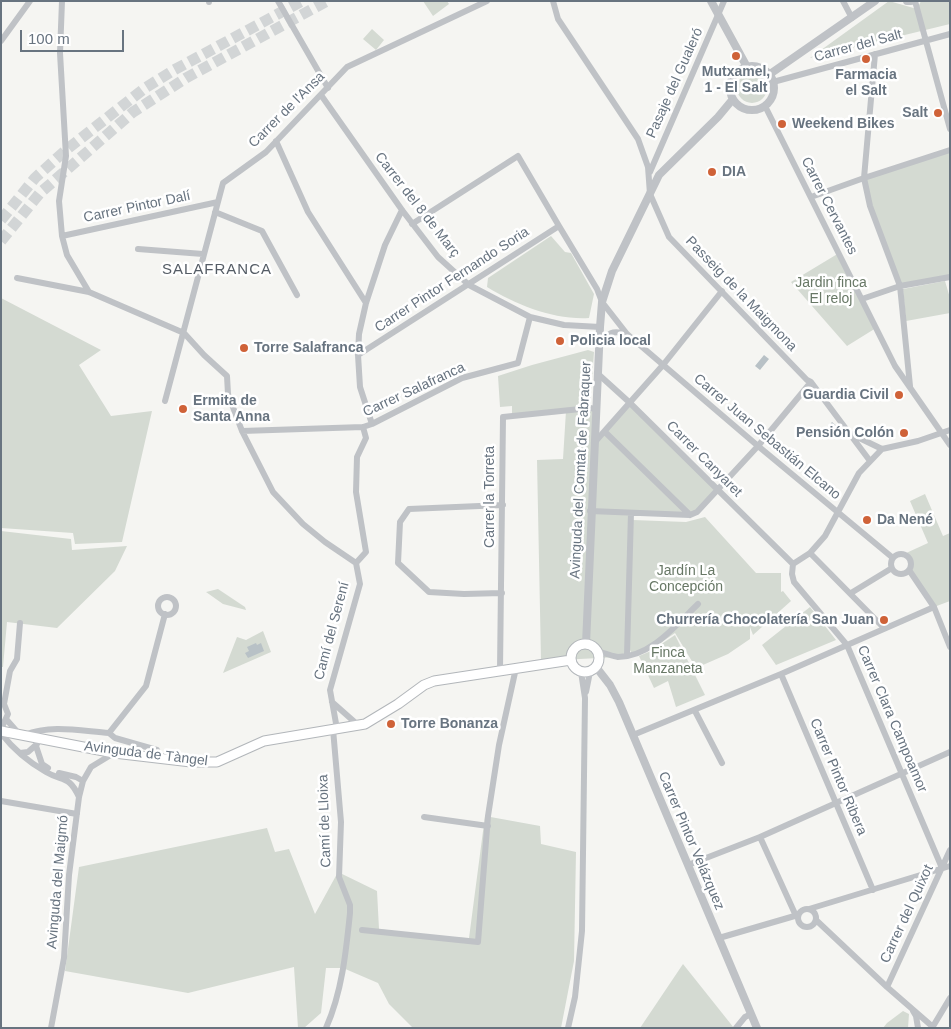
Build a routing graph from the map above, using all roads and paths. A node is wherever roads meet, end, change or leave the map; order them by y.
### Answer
1 (30, 1) edge
2 (62, 1) edge
3 (278, 1) edge
4 (487, 1) edge
5 (553, 1) edge
6 (711, 1) edge
7 (724, 1) edge
8 (843, 1) edge
9 (875, 1) edge
10 (907, 1) edge
11 (911, 1) edge
12 (915, 1) edge
13 (719, 16) junction
14 (852, 18) junction
15 (950, 34) edge
16 (926, 40) junction
17 (1, 42) edge
18 (875, 54) junction
19 (746, 67) junction
20 (772, 78) junction
21 (328, 88) junction
22 (321, 95) junction
23 (733, 99) junction
24 (765, 106) junction
25 (950, 130) edge
26 (276, 141) junction
27 (950, 150) edge
28 (649, 174) junction
29 (864, 178) junction
30 (650, 194) junction
31 (811, 197) junction
32 (218, 202) junction
33 (402, 210) junction
34 (215, 212) junction
35 (412, 224) junction
36 (559, 226) junction
37 (62, 236) junction
38 (138, 249) dead end
39 (203, 254) junction
40 (949, 277) edge
41 (17, 278) dead end
42 (469, 285) junction
43 (900, 286) junction
44 (950, 286) edge
45 (722, 291) junction
46 (89, 292) junction
47 (297, 295) dead end
48 (862, 299) junction
49 (602, 302) junction
50 (366, 303) junction
51 (530, 317) junction
52 (600, 327) junction
53 (184, 333) junction
54 (627, 334) junction
55 (599, 346) junction
56 (358, 355) junction
57 (662, 364) junction
58 (597, 374) junction
59 (811, 382) junction
60 (911, 388) junction
61 (165, 401) dead end
62 (629, 402) junction
63 (596, 409) junction
64 (372, 424) junction
65 (363, 427) junction
66 (950, 430) edge
67 (242, 431) junction
68 (605, 432) junction
69 (942, 433) junction
70 (850, 434) junction
71 (594, 444) junction
72 (950, 445) edge
73 (758, 446) junction
74 (882, 449) junction
75 (870, 461) junction
76 (717, 490) junction
77 (503, 505) junction
78 (590, 512) junction
79 (838, 512) junction
80 (631, 513) junction
81 (690, 515) junction
82 (810, 553) junction
83 (893, 558) junction
84 (356, 563) junction
85 (793, 564) junction
86 (892, 568) junction
87 (909, 570) junction
88 (502, 593) junction
89 (851, 593) junction
90 (698, 604) dead end
91 (934, 607) junction
92 (165, 614) dead end
93 (20, 623) dead end
94 (884, 628) junction
95 (586, 644) junction
96 (847, 644) junction
97 (950, 647) edge
98 (599, 652) junction
99 (627, 655) junction
100 (571, 660) junction
101 (516, 668) junction
102 (500, 670) junction
103 (589, 670) junction
104 (781, 674) junction
105 (332, 702) junction
106 (695, 710) junction
107 (5, 717) edge
108 (358, 725) junction
109 (335, 729) junction
110 (1, 731) edge
111 (109, 733) junction
112 (633, 735) junction
113 (22, 736) junction
114 (38, 742) junction
115 (114, 752) junction
116 (950, 752) edge
117 (20, 753) junction
118 (162, 758) junction
119 (722, 763) dead end
120 (902, 774) junction
121 (83, 782) junction
122 (79, 796) junction
123 (1, 801) edge
124 (835, 803) junction
125 (77, 814) junction
126 (424, 817) dead end
127 (488, 826) junction
128 (760, 837) junction
129 (950, 850) edge
130 (688, 865) junction
131 (946, 867) edge
132 (873, 890) junction
133 (809, 909) junction
134 (797, 915) junction
135 (816, 920) junction
136 (362, 930) dead end
137 (719, 938) junction
138 (887, 987) junction
139 (950, 998) edge
140 (911, 1008) junction
141 (750, 1014) junction
142 (932, 1027) edge
143 (51, 1028) edge
144 (326, 1028) edge
145 (568, 1028) edge
146 (736, 1028) edge
147 (757, 1028) edge
148 (918, 1028) edge

1 - 17 street
2 - 37 street
3 - 21 street
4 - 21 street, Carrer de l'Ansa
5 - 28 street, Passeig de la Maigmona
6 - 13 street
7 - 13 street, Pasaje del Gualeró
8 - 14 street
9 - 14 street
10 - 11 street
12 - 16 street
13 - 19 street
13 - 28 street, Pasaje del Gualeró
14 - 20 street
15 - 16 street, Carrer del Salt
16 - 18 street, Carrer del Salt
16 - 25 street
18 - 20 street, Carrer del Salt
18 - 29 street
19 - 20 street
19 - 23 street
20 - 24 street
21 - 22 street, Carrer de l'Ansa
22 - 26 street, Carrer de l'Ansa
22 - 33 street, Carrer del 8 de Març
23 - 24 street
23 - 30 street, Avinguda del Comtat de Fabraquer
24 - 31 street, Carrer Cervantes
26 - 32 street, Carrer de l'Ansa
26 - 50 street
27 - 29 street
28 - 30 street, Passeig de la Maigmona
29 - 31 street
29 - 43 street
30 - 45 street, Passeig de la Maigmona
30 - 49 street, Avinguda del Comtat de Fabraquer
31 - 48 street, Carrer Cervantes
32 - 34 street, Carrer de l'Ansa
32 - 37 street, Carrer Pintor Dalí
33 - 35 street, Carrer del 8 de Març
33 - 50 street
34 - 39 street, Carrer de l'Ansa
34 - 47 street
35 - 36 street, Carrer Juan Sebastián Elcano
35 - 42 street, Carrer del 8 de Març
36 - 42 street, Carrer Pintor Fernando Soria
36 - 49 street, Carrer Juan Sebastián Elcano
37 - 46 street
38 - 39 street
39 - 53 street, Carrer de l'Ansa
40 - 43 street
40 - 44 street
41 - 46 street
42 - 51 street, Carrer del 8 de Març
42 - 56 street, Carrer Pintor Fernando Soria
43 - 48 street
43 - 60 street
45 - 57 street
45 - 59 street, Passeig de la Maigmona
46 - 53 street
48 - 60 street, Carrer Cervantes
49 - 52 street, Avinguda del Comtat de Fabraquer
49 - 54 street, Carrer Juan Sebastián Elcano
50 - 56 street
51 - 52 street, Carrer del 8 de Març
51 - 64 street, Carrer Salafranca
52 - 55 street, Avinguda del Comtat de Fabraquer
53 - 61 street, Carrer de l'Ansa
53 - 67 street
54 - 55 street
54 - 57 street, Carrer Juan Sebastián Elcano
55 - 58 street, Avinguda del Comtat de Fabraquer
56 - 64 street
57 - 62 street
57 - 73 street, Carrer Juan Sebastián Elcano
58 - 62 street, Carrer Canyaret
58 - 63 street, Avinguda del Comtat de Fabraquer
59 - 70 street, Passeig de la Maigmona
59 - 73 street
60 - 69 street, Carrer Cervantes
62 - 68 street
62 - 76 street, Carrer Canyaret
63 - 71 street, Avinguda del Comtat de Fabraquer
63 - 77 street, Carrer la Torreta
64 - 65 street, Carrer Salafranca
65 - 67 street, Carrer Salafranca
65 - 84 street
66 - 69 street
67 - 84 street
68 - 71 street
68 - 81 street
69 - 72 street, Carrer Cervantes
69 - 74 street
70 - 74 street, Passeig de la Maigmona
70 - 75 street, Passeig de la Maigmona
71 - 78 street, Avinguda del Comtat de Fabraquer
73 - 76 street
73 - 79 street, Carrer Juan Sebastián Elcano
74 - 75 street
75 - 79 street
76 - 81 street
76 - 85 street, Carrer Canyaret
77 - 88 street, Carrer la Torreta
77 - 88 street
78 - 80 street
78 - 95 street, Avinguda del Comtat de Fabraquer
79 - 82 street
79 - 83 street, Carrer Juan Sebastián Elcano
80 - 81 street
80 - 99 street
82 - 85 street
82 - 89 street
83 - 86 street
83 - 87 street
84 - 105 street, Camí del Serení
85 - 96 street, Carrer Clara Campoamor
86 - 87 street
86 - 89 street
87 - 91 street
88 - 102 street, Carrer la Torreta
89 - 94 street
90 - 99 street
91 - 94 street
91 - 97 street
92 - 111 street
93 - 107 street
94 - 96 street
95 - 98 main road
95 - 100 main road
96 - 104 street
96 - 120 street, Carrer Clara Campoamor
98 - 99 street
98 - 103 main road
100 - 101 main road, Avinguda de Tàngel
100 - 103 main road
101 - 102 main road, Avinguda de Tàngel
101 - 127 street
102 - 108 main road, Avinguda de Tàngel
103 - 112 street, Carrer Pintor Velázquez
103 - 145 street
104 - 106 street
104 - 124 street, Carrer Pintor Ribera
105 - 108 street
105 - 109 street, Camí del Serení
106 - 112 street
106 - 119 street
107 - 110 street
107 - 113 street
108 - 109 main road, Avinguda de Tàngel
109 - 118 main road, Avinguda de Tàngel
109 - 144 street, Camí de Lloixa
110 - 113 main road, Avinguda de Tàngel
110 - 117 street
111 - 113 street
111 - 118 street
112 - 130 street, Carrer Pintor Velázquez
113 - 114 main road, Avinguda de Tàngel
114 - 115 main road, Avinguda de Tàngel
114 - 117 street
114 - 121 street
115 - 118 main road, Avinguda de Tàngel
115 - 121 street, Avinguda del Maigmó
116 - 120 street
117 - 122 street
120 - 124 street
120 - 131 street, Carrer Clara Campoamor
121 - 122 street, Avinguda del Maigmó
122 - 125 street, Avinguda del Maigmó
123 - 125 street
124 - 128 street
124 - 132 street, Carrer Pintor Ribera
125 - 143 street, Avinguda del Maigmó
126 - 127 street
127 - 136 street
128 - 130 street
128 - 134 street
129 - 131 street, Carrer del Quixot
130 - 137 street, Carrer Pintor Velázquez
131 - 132 street
131 - 138 street, Carrer del Quixot
132 - 133 street
133 - 134 street
133 - 135 street
134 - 135 street
134 - 137 street
135 - 138 street
137 - 141 street, Carrer Pintor Velázquez
138 - 140 street
139 - 142 street
140 - 142 street
140 - 148 street
141 - 146 street
141 - 147 street, Carrer Pintor Velázquez

